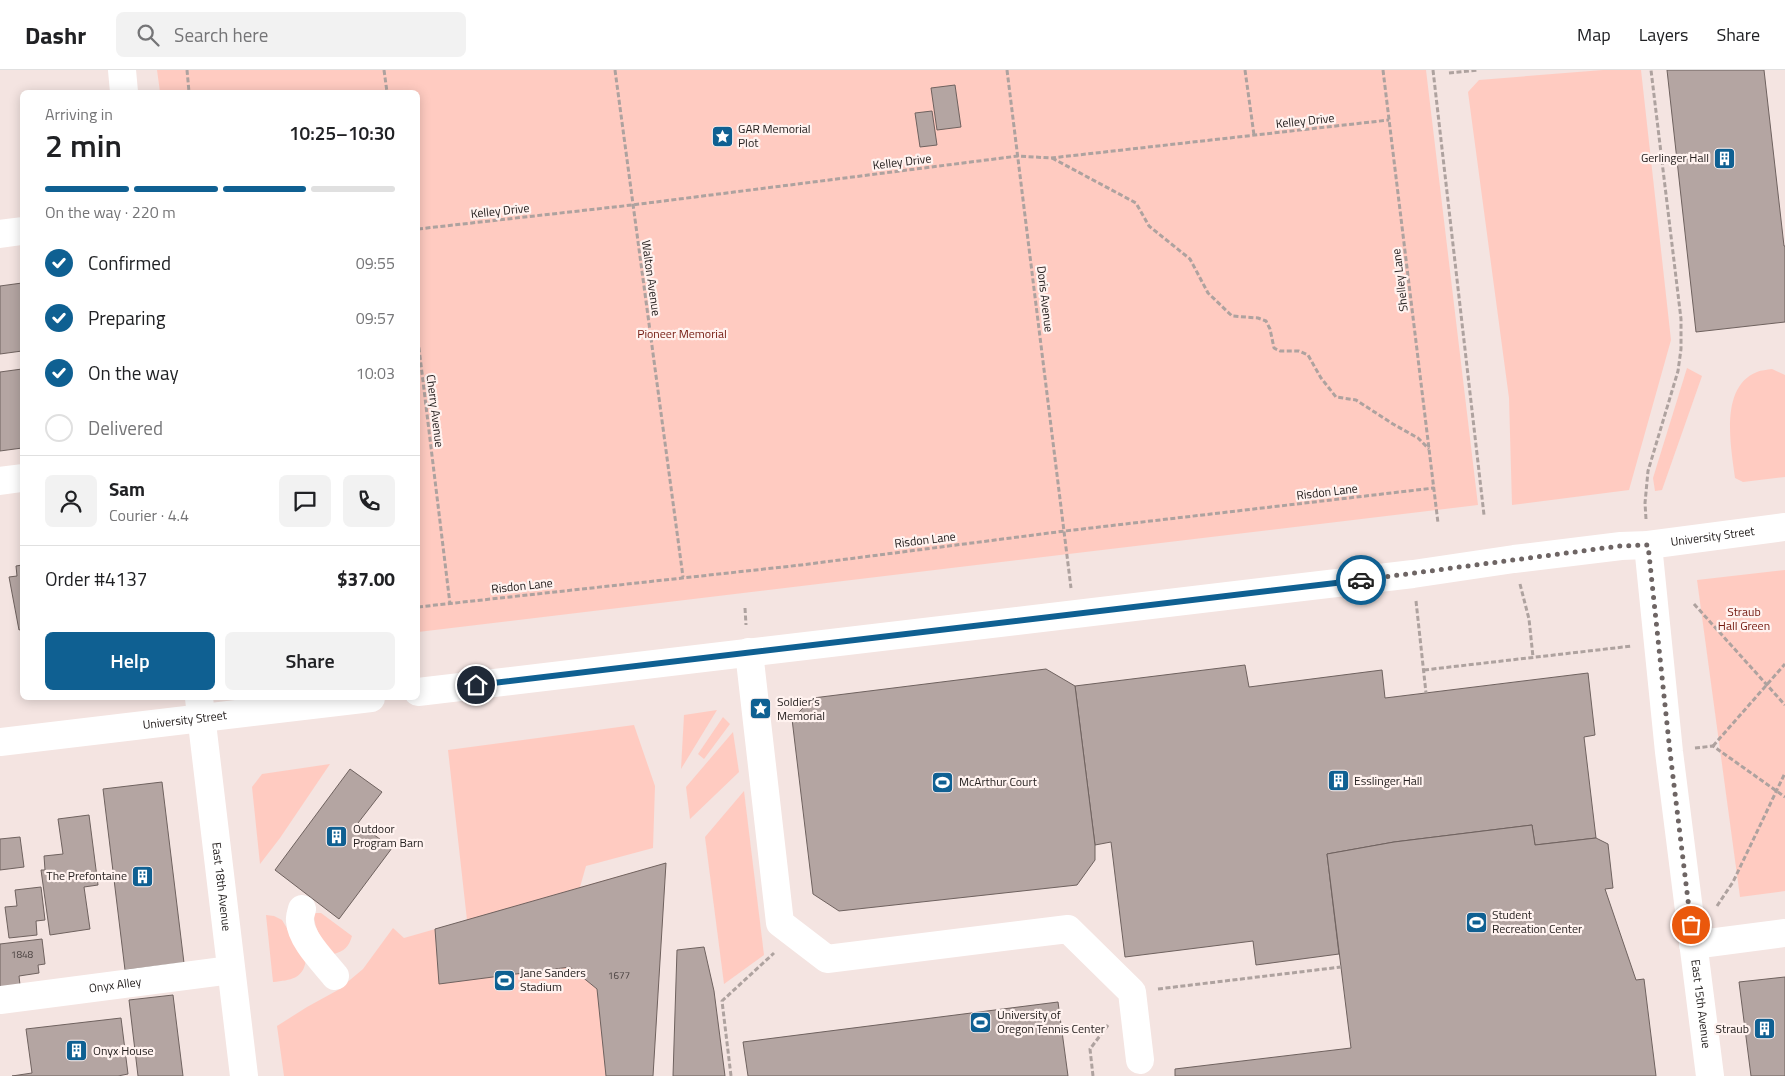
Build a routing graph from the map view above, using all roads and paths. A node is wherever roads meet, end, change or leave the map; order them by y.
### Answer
1 (122, 70) edge
2 (187, 70) edge
3 (384, 70) edge
4 (615, 70) edge
5 (1007, 70) edge
6 (1245, 70) edge
7 (1383, 70) edge
8 (1433, 70) edge
9 (1478, 70) edge
10 (1651, 70) edge
11 (1450, 73) dead end
12 (124, 90) edge
13 (189, 90) edge
14 (387, 90) edge
15 (1389, 120) junction
16 (1254, 135) junction
17 (1018, 156) junction
18 (1050, 158) junction
19 (632, 205) junction
20 (420, 229) edge
21 (20, 231) edge
22 (0, 234) edge
23 (420, 356) edge
24 (1429, 449) junction
25 (20, 478) edge
26 (0, 480) edge
27 (1434, 488) junction
28 (1484, 515) dead end
29 (1438, 523) dead end
30 (1785, 527) edge
31 (1066, 531) junction
32 (1648, 545) junction
33 (1514, 559) junction
34 (1068, 562) dead end
35 (1413, 574) junction
36 (683, 577) junction
37 (450, 604) junction
38 (1694, 604) dead end
39 (420, 608) edge
40 (1658, 642) junction
41 (749, 652) junction
42 (1533, 657) junction
43 (1785, 664) edge
44 (1424, 670) junction
45 (1767, 683) junction
46 (420, 692) edge
47 (1426, 693) dead end
48 (336, 700) edge
49 (1785, 705) edge
50 (201, 708) edge
51 (0, 742) edge
52 (1713, 746) junction
53 (1670, 752) junction
54 (1785, 773) edge
55 (1777, 791) junction
56 (1785, 797) edge
57 (302, 909) dead end
58 (1785, 933) edge
59 (795, 935) junction
60 (1693, 945) junction
61 (1341, 966) dead end
62 (231, 970) junction
63 (336, 976) dead end
64 (1132, 992) junction
65 (0, 1000) edge
66 (1140, 1060) dead end
67 (244, 1076) edge
68 (731, 1076) edge
69 (1093, 1076) edge
70 (1710, 1076) edge

1 - 12 street
2 - 13 path
3 - 14 path
4 - 19 path, Walton Avenue
5 - 17 path, Doris Avenue
6 - 16 path
7 - 15 path, Shelley Lane
8 - 28 path
9 - 11 path
10 - 32 path
15 - 16 path, Kelley Drive
15 - 24 path, Shelley Lane
16 - 18 path, Kelley Drive
17 - 18 path, Kelley Drive
17 - 19 path, Kelley Drive
17 - 31 path, Doris Avenue
18 - 24 path
19 - 20 path, Kelley Drive
19 - 36 path, Walton Avenue
21 - 22 street
23 - 37 path, Cherry Avenue
24 - 27 path, Shelley Lane
25 - 26 street
27 - 29 path, Shelley Lane
27 - 31 path, Risdon Lane
30 - 32 street, University Street
31 - 34 path, Doris Avenue
31 - 36 path, Risdon Lane
32 - 33 street, University Street
32 - 40 street, East 15th Avenue
33 - 35 street, University Street
33 - 42 path
35 - 41 street, University Street
35 - 44 path
36 - 37 path, Risdon Lane
37 - 39 path, Risdon Lane
38 - 45 path
40 - 42 path
40 - 53 street, East 15th Avenue
41 - 46 street, University Street
41 - 59 street
42 - 44 path
43 - 45 path
44 - 47 path
45 - 49 path
45 - 52 path
48 - 50 street, University Street
50 - 51 street, University Street
50 - 62 street, East 18th Avenue
52 - 53 path
52 - 55 path
53 - 60 street, East 15th Avenue
54 - 55 path
55 - 56 path
55 - 60 path
57 - 63 street
58 - 60 street
59 - 64 street
59 - 68 path
60 - 70 street, East 15th Avenue
61 - 64 path
62 - 65 street, Onyx Alley
62 - 67 street, East 18th Avenue
64 - 66 street
64 - 69 path

